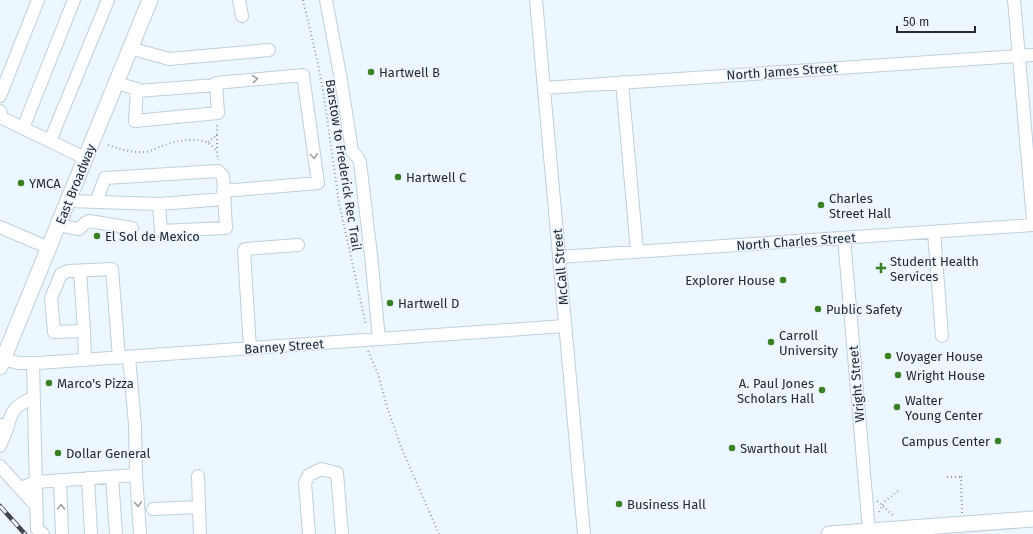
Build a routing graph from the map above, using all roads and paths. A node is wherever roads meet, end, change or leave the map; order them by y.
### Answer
1 (38, 0) edge
2 (74, 0) edge
3 (108, 0) edge
4 (150, 0) edge
5 (239, 0) edge
6 (303, 0) edge
7 (326, 0) edge
8 (536, 0) edge
9 (1014, 0) edge
10 (242, 16) dead end
11 (130, 48) junction
12 (269, 50) dead end
13 (1033, 55) edge
14 (1019, 56) junction
15 (622, 82) junction
16 (116, 83) junction
17 (216, 84) junction
18 (544, 88) junction
19 (137, 91) junction
20 (0, 96) edge
21 (0, 110) edge
22 (218, 113) junction
23 (23, 128) junction
24 (217, 135) junction
25 (50, 141) junction
26 (208, 142) junction
27 (108, 145) dead end
28 (217, 151) junction
29 (85, 158) junction
30 (218, 163) dead end
31 (224, 196) junction
32 (68, 201) junction
33 (96, 202) junction
34 (159, 204) junction
35 (1033, 220) edge
36 (58, 224) junction
37 (1033, 225) edge
38 (0, 227) edge
39 (132, 228) dead end
40 (934, 232) junction
41 (844, 238) junction
42 (298, 245) dead end
43 (49, 248) junction
44 (637, 251) junction
45 (559, 257) junction
46 (80, 271) junction
47 (565, 326) junction
48 (366, 328) dead end
49 (84, 331) junction
50 (942, 336) dead end
51 (379, 339) junction
52 (5, 342) edge
53 (368, 346) dead end
54 (250, 348) junction
55 (124, 358) junction
56 (86, 360) junction
57 (2, 363) edge
58 (32, 363) junction
59 (33, 397) junction
60 (3, 426) edge
61 (0, 446) edge
62 (0, 466) edge
63 (136, 475) junction
64 (198, 476) dead end
65 (965, 476) dead end
66 (112, 477) junction
67 (947, 477) dead end
68 (961, 477) junction
69 (88, 478) junction
70 (60, 480) junction
71 (36, 482) junction
72 (20, 488) junction
73 (898, 491) dead end
74 (874, 498) dead end
75 (36, 506) junction
76 (199, 506) junction
77 (882, 506) junction
78 (153, 509) dead end
79 (894, 516) dead end
80 (1033, 519) edge
81 (963, 524) junction
82 (872, 525) junction
83 (43, 534) edge
84 (62, 534) edge
85 (91, 534) edge
86 (116, 534) edge
87 (140, 534) edge
88 (200, 534) edge
89 (309, 534) edge
90 (342, 534) edge
91 (439, 534) edge
92 (584, 534) edge
93 (829, 534) edge

1 - 20 street
2 - 23 street
3 - 25 street
4 - 11 main road, East Broadway
5 - 10 street
6 - 48 path, Barstow to Frederick Rec Trail
7 - 51 street
8 - 18 street, McCall Street
9 - 14 street
11 - 12 street
11 - 16 main road, East Broadway
13 - 14 street, North James Street
14 - 15 street, North James Street
14 - 35 street
15 - 18 street, North James Street
15 - 44 street
16 - 19 street
16 - 29 main road, East Broadway
17 - 19 street
17 - 22 street
17 -> 31 street
18 - 45 street, McCall Street
19 - 22 street
21 - 23 street
22 - 24 path
23 - 25 street
24 - 26 path
24 - 28 path
25 - 29 street
26 - 27 path
26 - 28 path
28 - 30 path
29 - 32 main road, East Broadway
31 - 33 street
31 - 34 street
31 - 34 street
32 - 33 street
32 - 36 main road, East Broadway
33 - 34 street
36 - 39 street
36 - 43 main road, East Broadway
37 - 40 street, North Charles Street
38 - 43 street
40 - 41 street, North Charles Street
40 - 50 street
41 - 44 street, North Charles Street
41 - 82 street, Wright Street
42 - 54 street
43 - 52 main road, East Broadway
44 - 45 street, North Charles Street
45 - 47 street, McCall Street
46 - 49 street
46 - 49 street
46 - 55 street
47 - 51 street, Barney Street
47 - 92 street, McCall Street
49 - 56 street
51 - 54 street, Barney Street
52 - 57 main road, East Broadway
53 - 91 path
54 - 55 street, Barney Street
55 - 56 street, Barney Street
55 - 63 street
56 - 58 street, Barney Street
57 - 58 street, Barney Street
58 - 59 street
59 - 60 street
59 - 71 street
60 - 61 street
62 - 72 street
63 - 66 street
63 -> 87 street
64 - 76 street
65 - 68 path
66 - 69 street
66 - 86 street
67 - 68 path
68 - 81 path
69 - 70 street
69 - 85 street
70 - 71 street
84 -> 70 street
71 - 72 street
71 - 75 street
72 - 75 street
73 - 77 path
74 - 77 path
75 - 83 street
76 - 78 street
76 - 88 street
77 - 79 path
77 - 82 path
80 - 81 main road
81 - 82 main road
82 - 93 main road
89 - 90 street

